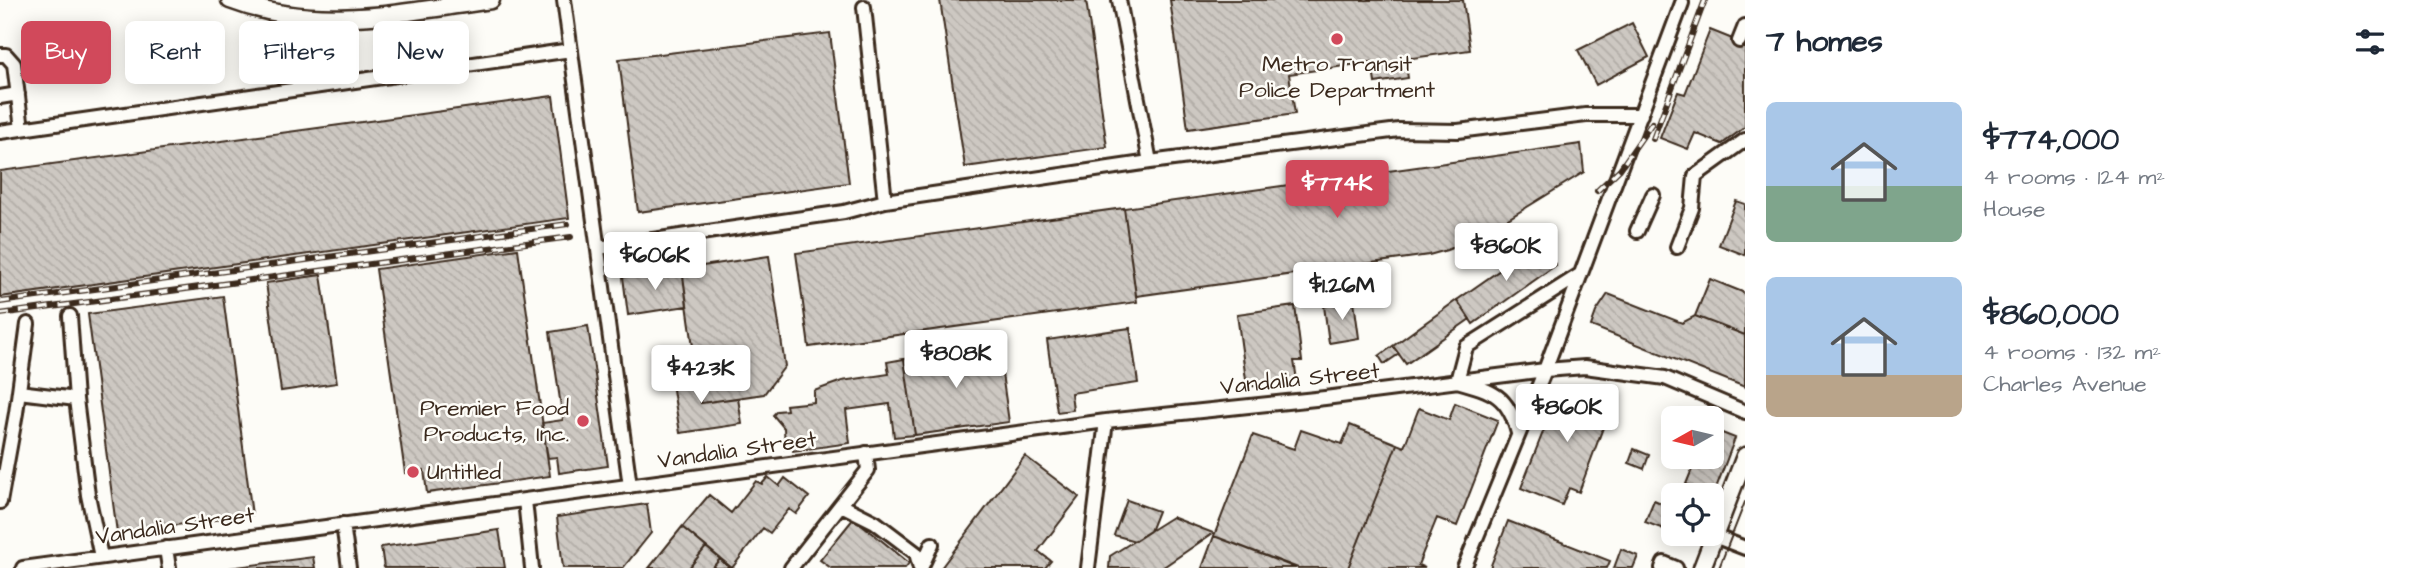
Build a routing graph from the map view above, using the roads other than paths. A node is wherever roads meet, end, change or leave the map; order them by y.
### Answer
1 (230, 0) edge
2 (491, 0) edge
3 (564, 0) edge
4 (1119, 0) edge
5 (1682, 3) dead end
6 (864, 7) dead end
7 (1745, 26) edge
8 (1739, 41) dead end
9 (571, 50) junction
10 (0, 55) edge
11 (18, 94) junction
12 (0, 97) edge
13 (1641, 116) junction
14 (22, 129) junction
15 (0, 132) edge
16 (1745, 140) edge
17 (1150, 162) junction
18 (1653, 195) dead end
19 (885, 201) junction
20 (1636, 231) dead end
21 (1676, 247) dead end
22 (598, 248) junction
23 (1581, 274) junction
24 (70, 316) dead end
25 (28, 324) dead end
26 (1545, 370) junction
27 (1457, 381) junction
28 (19, 392) junction
29 (76, 399) junction
30 (1745, 412) edge
31 (1106, 421) junction
32 (1519, 434) junction
33 (866, 453) junction
34 (1745, 457) edge
35 (630, 486) junction
36 (525, 500) junction
37 (0, 502) edge
38 (841, 505) junction
39 (1724, 507) edge
40 (343, 524) junction
41 (1724, 540) edge
42 (932, 544) dead end
43 (1709, 546) edge
44 (166, 548) junction
45 (1745, 548) edge
46 (101, 557) junction
47 (23, 568) edge
48 (169, 568) edge
49 (349, 568) edge
50 (532, 568) edge
51 (791, 568) edge
52 (921, 568) edge
53 (1088, 568) edge
54 (1464, 568) edge
55 (1702, 568) edge

1 - 2 main road
3 - 9 street
4 - 17 street
5 - 13 street
6 - 19 street
7 - 8 street
9 - 14 street
9 - 22 street
10 - 11 street
11 - 12 street
11 - 14 street
13 - 17 street
13 - 23 street
14 - 15 street
16 - 21 street
17 - 19 street
18 - 20 street
19 - 22 street
22 - 35 street
23 - 26 street
23 - 27 street
24 - 29 street
25 - 28 street
26 - 27 street, Vandalia Street
26 - 30 street, Vandalia Street
26 - 32 street
27 - 31 street, Vandalia Street
27 - 32 street, Vandalia Street
28 - 29 street
28 - 37 street
29 - 46 street
31 - 33 street, Vandalia Street
31 - 53 street
32 - 54 street
33 - 35 street, Vandalia Street
33 - 38 street
34 - 39 main road
35 - 36 street, Vandalia Street
36 - 40 street, Vandalia Street
36 - 50 street
38 - 51 street
38 - 52 street
40 - 44 street, Vandalia Street
40 - 49 street
41 - 45 street
42 - 52 street
43 - 55 main road
44 - 46 street, Vandalia Street
44 - 48 street
46 - 47 street, Vandalia Street

